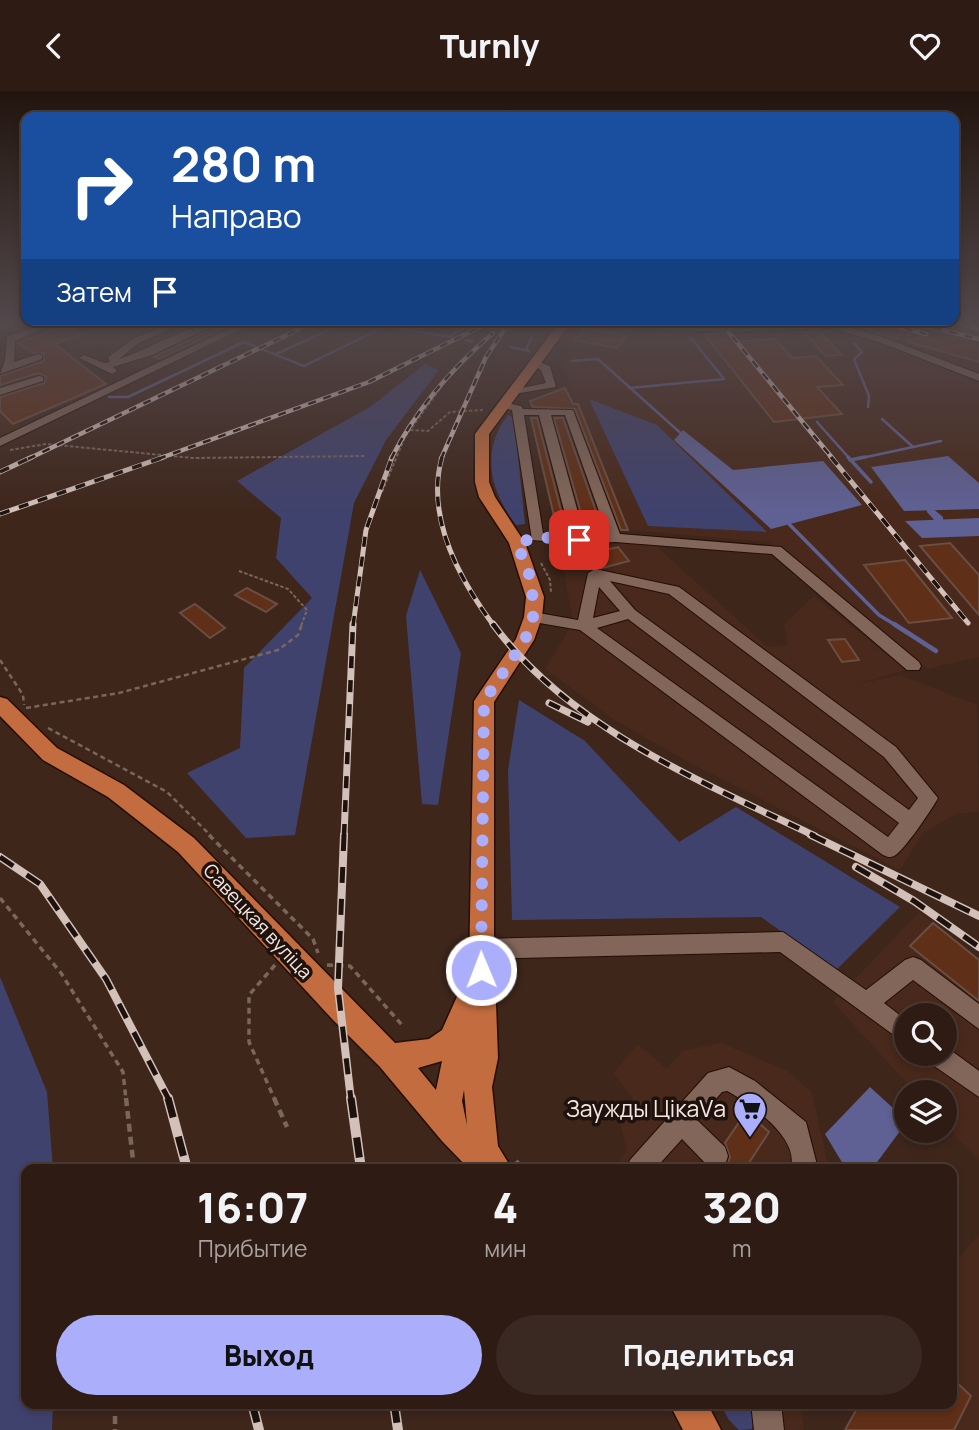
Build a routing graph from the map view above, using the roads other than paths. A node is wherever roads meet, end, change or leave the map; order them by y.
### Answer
1 (18, 386) edge
2 (119, 386) edge
3 (520, 386) edge
4 (547, 386) edge
5 (0, 393) edge
6 (507, 405) junction
7 (544, 412) junction
8 (0, 442) edge
9 (615, 538) junction
10 (528, 540) junction
11 (579, 540) junction
12 (595, 573) junction
13 (654, 586) junction
14 (626, 609) junction
15 (542, 618) junction
16 (584, 626) junction
17 (913, 666) dead end
18 (2, 707) edge
19 (912, 823) junction
20 (481, 960) junction
21 (866, 1003) junction
22 (468, 1004) junction
23 (979, 1018) edge
24 (894, 1024) edge
25 (390, 1057) junction
26 (484, 1058) junction
27 (953, 1066) edge
28 (979, 1085) edge
29 (416, 1088) junction
30 (448, 1101) junction
31 (681, 1121) junction
32 (452, 1131) junction
33 (716, 1156) dead end
34 (499, 1163) edge
35 (646, 1164) edge
36 (805, 1164) edge
37 (690, 1409) edge
38 (767, 1409) edge
39 (703, 1430) edge
40 (769, 1430) edge

1 - 5 lane
2 - 8 lane
3 - 6 main road
4 - 6 lane
6 - 7 lane
6 - 10 lane
6 - 10 main road
7 - 9 lane
7 - 11 lane
9 - 11 lane
9 - 17 lane
10 - 11 lane
10 - 15 main road
12 - 13 lane
12 - 14 lane
12 - 16 lane
13 - 14 lane
13 - 19 lane
14 - 16 lane
14 - 19 lane
15 - 16 lane
15 - 20 main road
16 - 19 lane
18 - 25 main road, Савецкая вуліца
20 - 21 lane
20 - 22 main road
20 - 26 main road
21 - 23 lane
21 - 24 lane
22 - 25 main road
22 - 30 main road
25 - 29 main road, Савецкая вуліца
26 - 30 main road
26 - 34 main road
27 - 28 lane
29 - 30 main road
29 - 32 main road, Савецкая вуліца
30 - 32 main road
31 - 33 lane
31 - 35 lane
31 - 36 lane
32 - 34 main road, Савецкая вуліца
37 - 39 main road
38 - 40 lane

